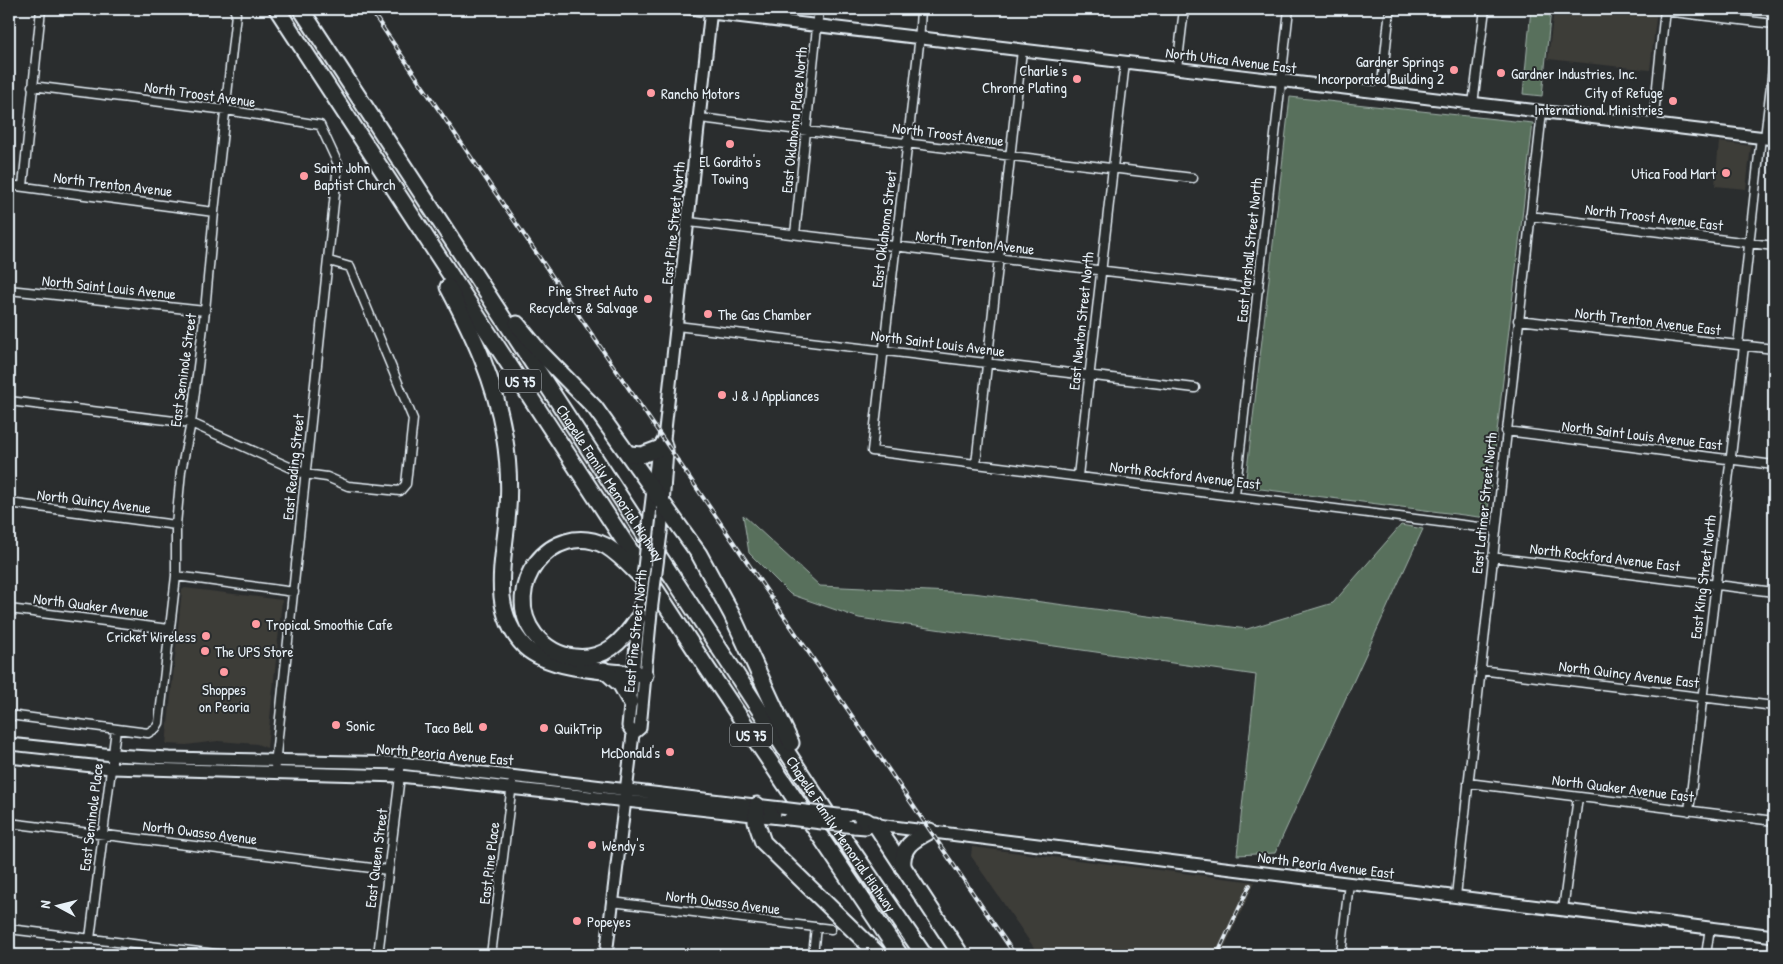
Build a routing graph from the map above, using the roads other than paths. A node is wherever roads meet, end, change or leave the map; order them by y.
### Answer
1 (41, 9) edge
2 (234, 9) edge
3 (277, 9) edge
4 (301, 9) edge
5 (684, 9) edge
6 (819, 9) edge
7 (921, 9) edge
8 (1184, 9) edge
9 (1289, 9) edge
10 (1390, 9) edge
11 (1485, 9) edge
12 (1665, 10) edge
13 (711, 11) edge
14 (1774, 24) edge
15 (817, 26) junction
16 (919, 38) junction
17 (1022, 50) junction
18 (1774, 60) edge
19 (1125, 62) junction
20 (1177, 68) junction
21 (1281, 81) junction
22 (32, 86) junction
23 (1381, 93) junction
24 (1473, 104) junction
25 (226, 110) junction
26 (1542, 112) junction
27 (700, 118) junction
28 (1653, 125) junction
29 (807, 132) junction
30 (1767, 138) edge
31 (908, 143) junction
32 (1010, 155) junction
33 (338, 164) joint
34 (1112, 168) junction
35 (1193, 178) dead end
36 (9, 185) edge
37 (23, 186) junction
38 (214, 212) junction
39 (412, 216) junction
40 (1530, 216) junction
41 (689, 222) junction
42 (796, 234) junction
43 (1749, 242) junction
44 (896, 245) junction
45 (1774, 246) edge
46 (998, 259) junction
47 (329, 261) junction
48 (468, 265) junction
49 (1100, 271) junction
50 (1259, 289) junction
51 (9, 290) edge
52 (206, 311) junction
53 (1518, 320) junction
54 (677, 326) junction
55 (1741, 346) junction
56 (1774, 349) edge
57 (883, 350) junction
58 (987, 363) junction
59 (1089, 375) junction
60 (1195, 388) dead end
61 (9, 401) edge
62 (191, 422) junction
63 (1506, 431) junction
64 (661, 444) junction
65 (872, 451) joint
66 (628, 454) junction
67 (1731, 460) junction
68 (976, 464) junction
69 (1774, 465) edge
70 (305, 474) junction
71 (1078, 476) junction
72 (653, 489) junction
73 (1236, 495) junction
74 (9, 503) edge
75 (664, 503) junction
76 (176, 525) junction
77 (1495, 528) junction
78 (1492, 557) junction
79 (176, 576) junction
80 (1717, 585) junction
81 (294, 592) junction
82 (1774, 592) edge
83 (664, 601) junction
84 (9, 610) edge
85 (645, 615) junction
86 (169, 629) junction
87 (604, 670) junction
88 (1480, 670) junction
89 (639, 674) junction
90 (1703, 697) junction
91 (630, 701) junction
92 (1774, 706) edge
93 (9, 715) edge
94 (116, 729) junction
95 (632, 734) junction
96 (9, 744) edge
97 (113, 755) junction
98 (9, 757) edge
99 (276, 760) junction
100 (400, 763) junction
101 (111, 768) junction
102 (274, 773) junction
103 (511, 775) junction
104 (400, 776) junction
105 (1468, 783) junction
106 (512, 788) junction
107 (627, 788) junction
108 (1578, 797) junction
109 (625, 802) junction
110 (824, 808) junction
111 (757, 810) junction
112 (1689, 811) junction
113 (1774, 821) edge
114 (9, 823) edge
115 (875, 824) junction
116 (930, 831) junction
117 (103, 834) junction
118 (903, 867) junction
119 (388, 870) junction
120 (1349, 883) junction
121 (1456, 896) junction
122 (612, 902) junction
123 (1563, 910) junction
124 (816, 927) junction
125 (1710, 927) junction
126 (9, 929) edge
127 (831, 929) dead end
128 (1774, 936) edge
129 (90, 939) junction
130 (224, 955) edge
131 (378, 955) edge
132 (491, 955) edge
133 (606, 955) edge
134 (813, 955) edge
135 (879, 955) edge
136 (900, 955) edge
137 (924, 955) edge
138 (961, 955) edge
139 (1341, 955) edge
140 (1706, 955) edge

1 - 22 street
2 - 25 street, East Seminole Street
3 - 39 highway, Chapelle Family Memorial Highway / US 75
4 - 48 highway, Chapelle Family Memorial Highway / US 75
5 - 13 street, North Utica Avenue East
6 - 15 street, East Oklahoma Place North
7 - 16 street, East Oklahoma Street
8 - 20 street
9 - 21 street, East Marshall Street North
10 - 23 street
11 - 24 street
12 - 14 street
12 - 28 street
13 - 15 main road, North Utica Avenue East
13 - 27 main road, East Pine Street North
15 - 16 main road, North Utica Avenue East
15 - 29 street, East Oklahoma Place North
16 - 17 main road, North Utica Avenue East
16 - 31 street, East Oklahoma Street
17 - 19 main road, North Utica Avenue East
17 - 32 street
18 - 30 street, East King Street North
19 - 20 main road, North Utica Avenue East
19 - 34 street, East Newton Street North
20 - 21 main road, North Utica Avenue East
21 - 23 main road, North Utica Avenue East
21 - 50 street, East Marshall Street North
22 - 25 street, North Troost Avenue
22 - 37 street
23 - 24 main road, North Utica Avenue East
24 - 26 main road, North Utica Avenue East
25 - 33 street, North Troost Avenue
25 - 38 street, East Seminole Street
26 - 28 main road, North Utica Avenue East
26 - 40 street, East Latimer Street North
27 - 29 street, North Troost Avenue
27 - 41 main road, East Pine Street North
28 - 30 main road, North Utica Avenue East
29 - 31 street, North Troost Avenue
29 - 42 street, East Oklahoma Place North
30 - 43 street, East King Street North
31 - 32 street, North Troost Avenue
31 - 44 street, East Oklahoma Street
32 - 34 street, North Troost Avenue
32 - 46 street
33 - 47 street, East Reading Street
34 - 35 street, North Troost Avenue
34 - 49 street, East Newton Street North
36 - 37 street, North Trenton Avenue
37 - 38 street, North Trenton Avenue
38 - 52 street, East Seminole Street
39 - 83 highway, Chapelle Family Memorial Highway / US 75
39 - 87 highway
40 - 43 street, North Troost Avenue East
40 - 53 street, East Latimer Street North
41 - 42 street, North Trenton Avenue
41 - 54 main road, East Pine Street North
42 - 44 street, North Trenton Avenue
43 - 45 street, North Troost Avenue East
43 - 55 street, East King Street North
44 - 46 street, North Trenton Avenue
44 - 57 street, East Oklahoma Street
46 - 49 street, North Trenton Avenue
46 - 58 street
47 - 70 street, East Reading Street
47 - 70 street
48 - 66 highway
48 - 110 highway, Chapelle Family Memorial Highway / US 75
49 - 50 street, North Trenton Avenue
49 - 59 street, East Newton Street North
50 - 73 street, East Marshall Street North
51 - 52 street, North Saint Louis Avenue
52 - 62 street, East Seminole Street
53 - 55 street, North Trenton Avenue East
53 - 63 street, East Latimer Street North
54 - 57 street, North Saint Louis Avenue
54 - 64 main road, East Pine Street North
55 - 56 street, North Trenton Avenue East
55 - 67 street, East King Street North
57 - 58 street, North Saint Louis Avenue
57 - 65 street, East Oklahoma Street
58 - 59 street, North Saint Louis Avenue
58 - 68 street
59 - 60 street, North Saint Louis Avenue
59 - 71 street, East Newton Street North
61 - 62 street
62 - 70 street
62 - 76 street, East Seminole Street
63 - 67 street, North Saint Louis Avenue East
63 - 77 street, East Latimer Street North
64 - 66 highway
64 - 72 main road, East Pine Street North
64 - 75 main road, East Pine Street North
65 - 68 street, North Rockford Avenue East
66 - 72 highway
67 - 69 street, North Saint Louis Avenue East
67 - 80 street, East King Street North
68 - 71 street, North Rockford Avenue East
70 - 81 street, East Reading Street
71 - 73 street, North Rockford Avenue East
72 - 75 highway
72 - 85 main road, East Pine Street North, bridge
73 - 77 street, North Rockford Avenue East
74 - 76 street, North Quincy Avenue
75 - 85 main road, East Pine Street North, bridge
75 - 110 highway
76 - 79 street, East Seminole Street
77 - 78 street, East Latimer Street North
78 - 80 street, North Rockford Avenue East
78 - 88 street, East Latimer Street North
79 - 81 street
79 - 86 street, East Seminole Street
80 - 82 street, North Rockford Avenue East
80 - 90 street, East King Street North
81 - 99 street, East Reading Street
83 - 85 highway
83 - 136 highway, Chapelle Family Memorial Highway / US 75
84 - 86 street, North Quaker Avenue
85 - 89 main road, East Pine Street North
86 - 94 street, East Seminole Street
87 - 89 highway
87 - 91 highway
88 - 90 street, North Quincy Avenue East
88 - 105 street, East Latimer Street North
89 - 91 main road, East Pine Street North
89 - 95 main road, East Pine Street North
90 - 92 street, North Quincy Avenue East
90 - 112 street, East King Street North
91 - 95 main road, East Pine Street North
93 - 94 street
94 - 97 street, East Seminole Place
95 - 107 main road, East Pine Street North
96 - 97 main road, North Peoria Avenue East
97 - 99 main road, North Peoria Avenue East
97 - 101 street, East Seminole Place
98 - 101 main road, North Peoria Avenue East
99 - 100 main road, North Peoria Avenue East
99 - 102 street, East Reading Street
100 - 103 main road, North Peoria Avenue East
100 - 104 street, East Queen Street
101 - 102 main road, North Peoria Avenue East
101 - 117 street, East Seminole Place
102 - 104 main road, North Peoria Avenue East
103 - 106 street, East Pine Place
103 - 107 main road, North Peoria Avenue East
104 - 106 main road, North Peoria Avenue East
104 - 119 street, East Queen Street
105 - 108 street, North Quaker Avenue East
105 - 121 street, East Latimer Street North
106 - 109 main road, North Peoria Avenue East
106 - 132 street, East Pine Place
107 - 109 main road, East Pine Street North
107 - 111 main road, North Peoria Avenue East
108 - 112 street, North Quaker Avenue East
108 - 123 street
109 - 111 main road, North Peoria Avenue East
109 - 122 main road, East Pine Street North
110 - 137 highway, Chapelle Family Memorial Highway / US 75
111 - 115 main road, North Peoria Avenue East, bridge
111 - 115 main road, North Peoria Avenue East, bridge
111 - 135 highway
112 - 113 street, North Quaker Avenue East
114 - 117 street, North Owasso Avenue
115 - 116 main road, North Peoria Avenue East
115 - 118 highway
116 - 118 highway
116 - 120 main road, North Peoria Avenue East
117 - 119 street, North Owasso Avenue
117 - 129 street, East Seminole Place
118 - 138 highway
119 - 131 street, East Queen Street
120 - 121 main road, North Peoria Avenue East
120 - 139 street
121 - 123 main road, North Peoria Avenue East
122 - 124 street, North Owasso Avenue
122 - 133 main road, East Pine Street North
123 - 125 main road, North Peoria Avenue East
124 - 127 street, North Owasso Avenue
124 - 134 street
125 - 128 main road, North Peoria Avenue East
125 - 140 street
126 - 129 street
129 - 130 street

